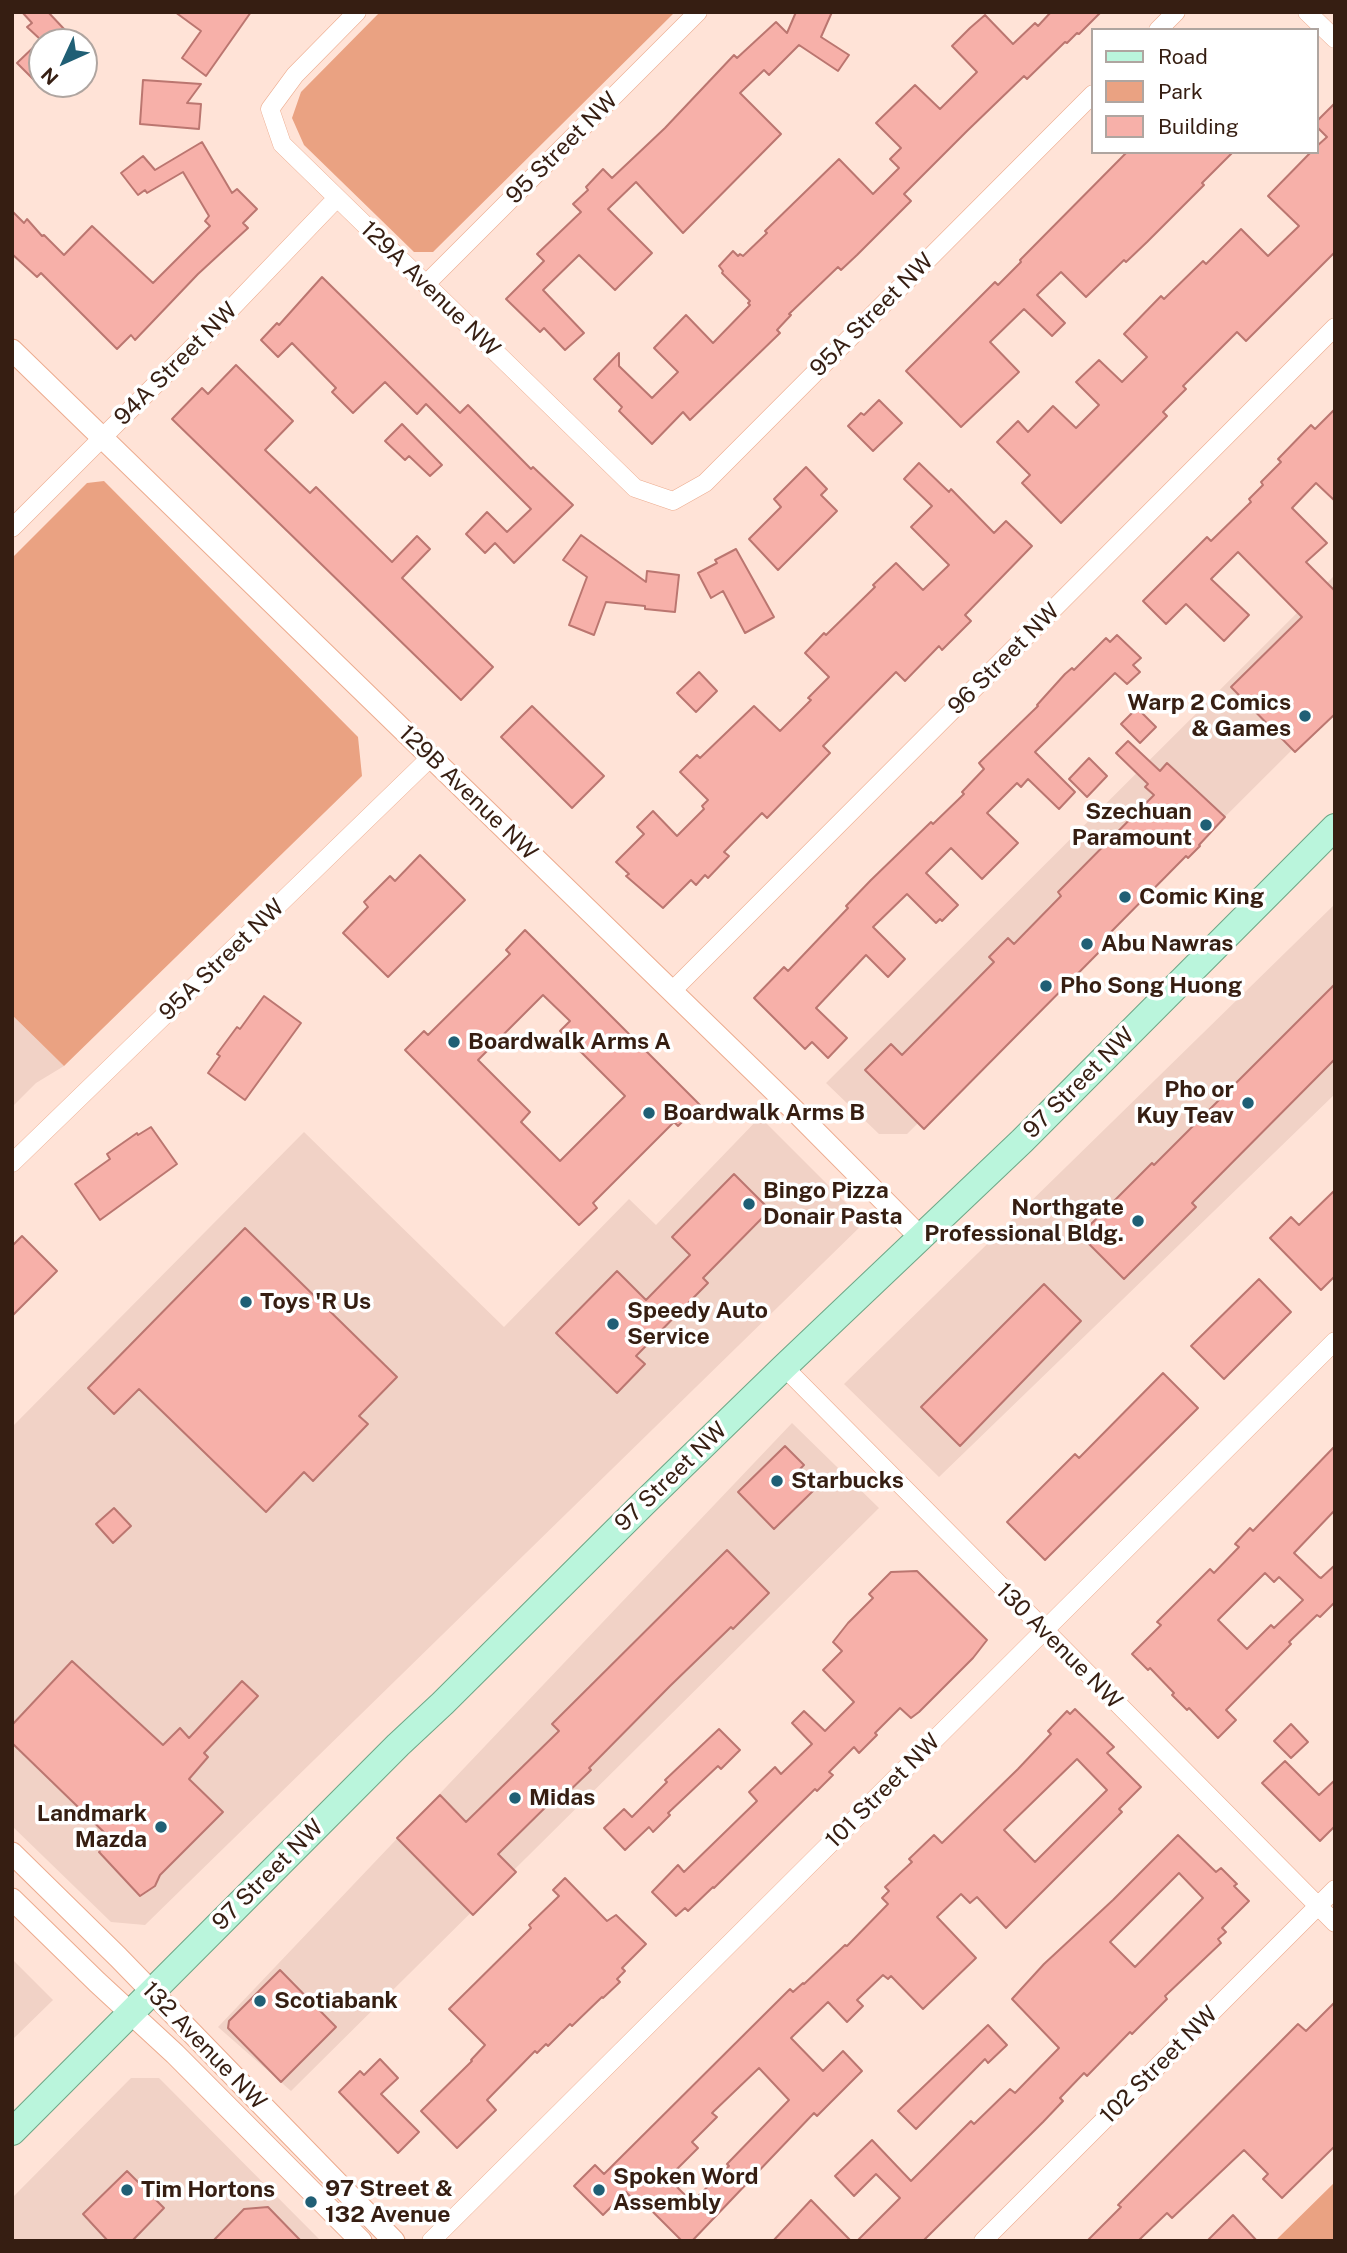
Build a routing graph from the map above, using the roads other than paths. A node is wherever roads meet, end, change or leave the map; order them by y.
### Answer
1 (357, 12) edge
2 (698, 12) edge
3 (1176, 12) edge
4 (1307, 12) edge
5 (1160, 28) edge
6 (1335, 39) edge
7 (1092, 95) edge
8 (337, 198) junction
9 (426, 284) junction
10 (1335, 327) edge
11 (12, 350) edge
12 (102, 438) junction
13 (635, 488) joint
14 (12, 528) edge
15 (431, 757) junction
16 (1335, 827) edge
17 (672, 992) junction
18 (12, 1163) edge
19 (921, 1238) junction
20 (1335, 1341) edge
21 (784, 1367) junction
22 (1044, 1631) junction
23 (12, 1853) edge
24 (1335, 1889) edge
25 (12, 1899) edge
26 (1318, 1906) junction
27 (1335, 1923) edge
28 (153, 1992) junction
29 (132, 2013) junction
30 (12, 2132) edge
31 (361, 2241) edge
32 (394, 2241) edge
33 (431, 2241) edge
34 (983, 2241) edge

1 - 8 street, 129A Avenue NW
2 - 9 street, 95 Street NW
3 - 5 street
4 - 6 street
7 - 13 street, 95A Street NW
8 - 9 street, 129A Avenue NW
8 - 12 street, 94A Street NW
9 - 13 street, 129A Avenue NW
10 - 17 street, 96 Street NW
11 - 12 street, 129B Avenue NW
12 - 14 street, 94A Street NW
12 - 15 street, 129B Avenue NW
15 - 17 street, 129B Avenue NW
15 - 18 street, 95A Street NW
16 - 19 main road, 97 Street NW
17 - 19 street, 129B Avenue NW
19 - 21 main road, 97 Street NW
20 - 22 street, 101 Street NW
21 - 22 street, 130 Avenue NW
21 - 28 main road, 97 Street NW
22 - 26 street, 130 Avenue NW
22 - 33 street, 101 Street NW
23 - 28 street, 132 Avenue NW
24 - 26 street, 102 Street NW
25 - 29 street, 132 Avenue NW
26 - 27 street, 130 Avenue NW
26 - 34 street, 102 Street NW
28 - 29 main road, 97 Street NW
28 - 32 street, 132 Avenue NW
29 - 30 main road, 97 Street NW
29 - 31 street, 132 Avenue NW

